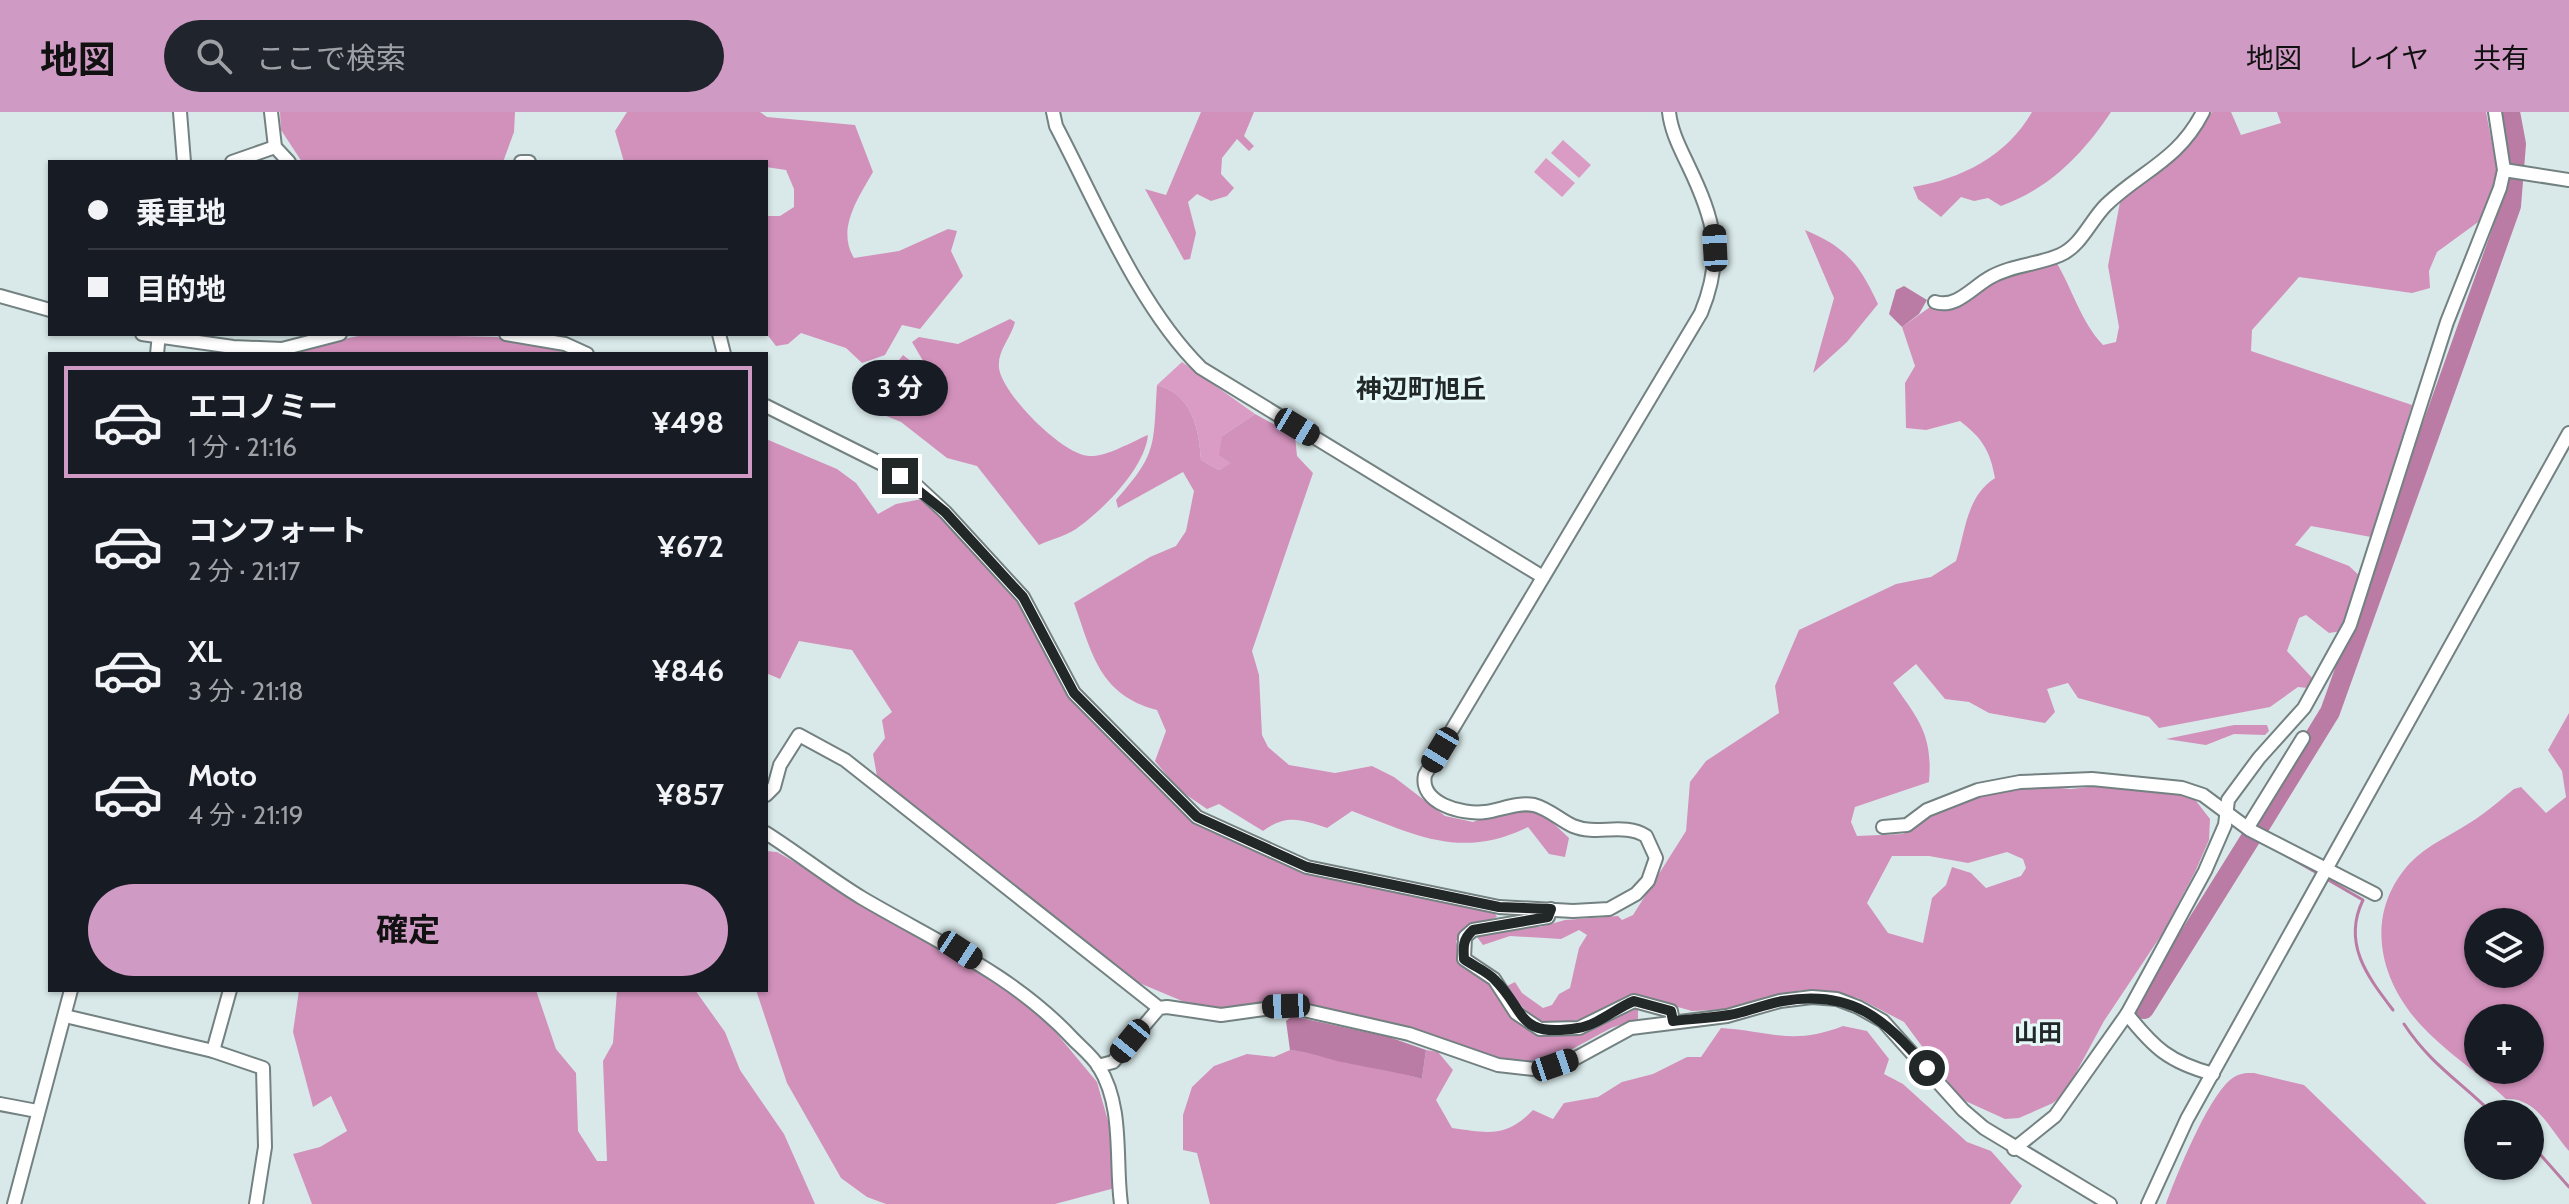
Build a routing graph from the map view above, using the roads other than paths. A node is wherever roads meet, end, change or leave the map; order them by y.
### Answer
1 (180, 112) edge
2 (271, 112) edge
3 (1053, 112) edge
4 (1669, 112) edge
5 (2203, 112) edge
6 (2495, 112) edge
7 (275, 147) junction
8 (184, 160) edge
9 (238, 160) edge
10 (287, 160) edge
11 (2506, 170) junction
12 (2569, 180) edge
13 (0, 296) edge
14 (1935, 302) dead end
15 (48, 309) edge
16 (165, 336) edge
17 (332, 336) edge
18 (518, 336) edge
19 (583, 352) edge
20 (768, 407) edge
21 (2569, 433) edge
22 (1543, 577) junction
23 (2303, 738) dead end
24 (768, 793) edge
25 (2226, 812) junction
26 (1883, 827) dead end
27 (2252, 831) junction
28 (768, 834) edge
29 (2324, 870) junction
30 (2375, 894) dead end
31 (1551, 909) junction
32 (71, 992) edge
33 (229, 992) edge
34 (1159, 1008) junction
35 (2127, 1014) junction
36 (65, 1016) junction
37 (1673, 1021) junction
38 (213, 1051) junction
39 (1098, 1066) junction
40 (2213, 1074) junction
41 (0, 1104) edge
42 (37, 1111) junction
43 (2014, 1149) junction
44 (14, 1204) edge
45 (256, 1204) edge
46 (1121, 1204) edge
47 (2110, 1204) edge
48 (2148, 1204) edge

1 - 8 street
2 - 7 street
3 - 22 street
4 - 22 street
5 - 14 street
6 - 11 street
7 - 9 street
7 - 10 street
11 - 12 street
11 - 25 street
13 - 15 street
16 - 17 street
18 - 19 street
20 - 31 street
21 - 29 street
22 - 31 street
23 - 27 street
24 - 34 street
25 - 26 street
25 - 27 street
25 - 35 street
27 - 29 street
28 - 39 street
29 - 30 street
29 - 40 street
31 - 37 street
32 - 36 street
33 - 38 street
34 - 37 street
34 - 39 street
35 - 40 street
35 - 43 street
36 - 38 street
36 - 42 street
37 - 43 street
38 - 45 street
39 - 46 street
40 - 48 street
41 - 42 street
42 - 44 street
43 - 47 street

